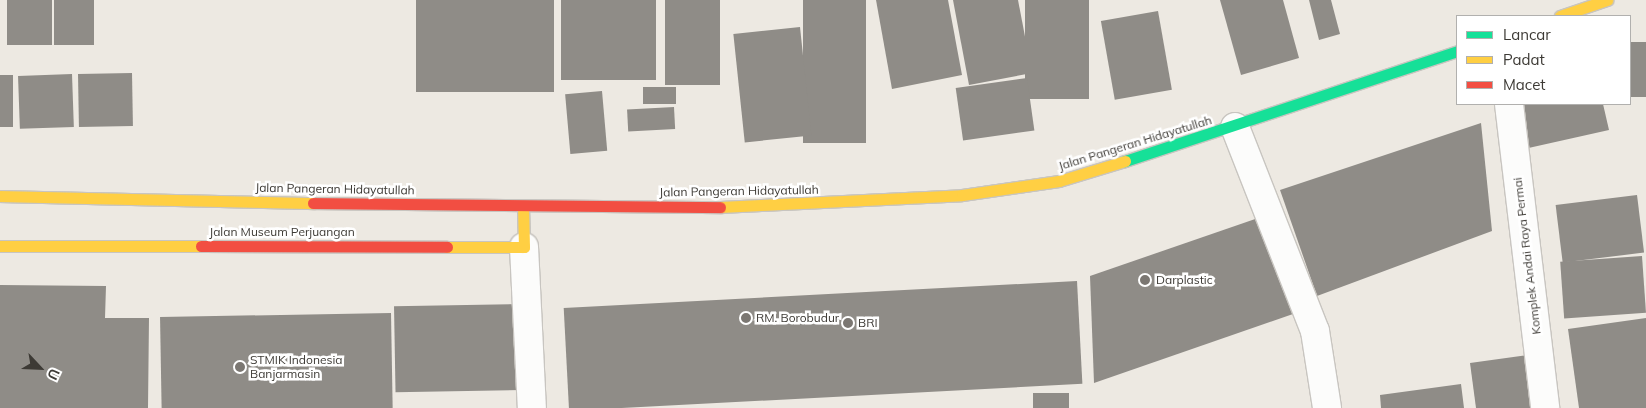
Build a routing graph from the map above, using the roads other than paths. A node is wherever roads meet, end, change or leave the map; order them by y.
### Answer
1 (1607, 0) edge
2 (1563, 15) edge
3 (1456, 51) edge
4 (1509, 105) edge
5 (1235, 127) junction
6 (0, 196) edge
7 (523, 207) junction
8 (0, 246) edge
9 (524, 247) junction
10 (532, 408) edge
11 (1327, 408) edge
12 (1545, 408) edge

1 - 2 main road
3 - 5 main road, Jalan Pangeran Hidayatullah
4 - 12 street, Komplek Andai Raya Permai
5 - 7 main road, Jalan Pangeran Hidayatullah
5 - 11 street
6 - 7 main road, Jalan Pangeran Hidayatullah
7 - 9 main road
8 - 9 main road, Jalan Museum Perjuangan
9 - 10 street

